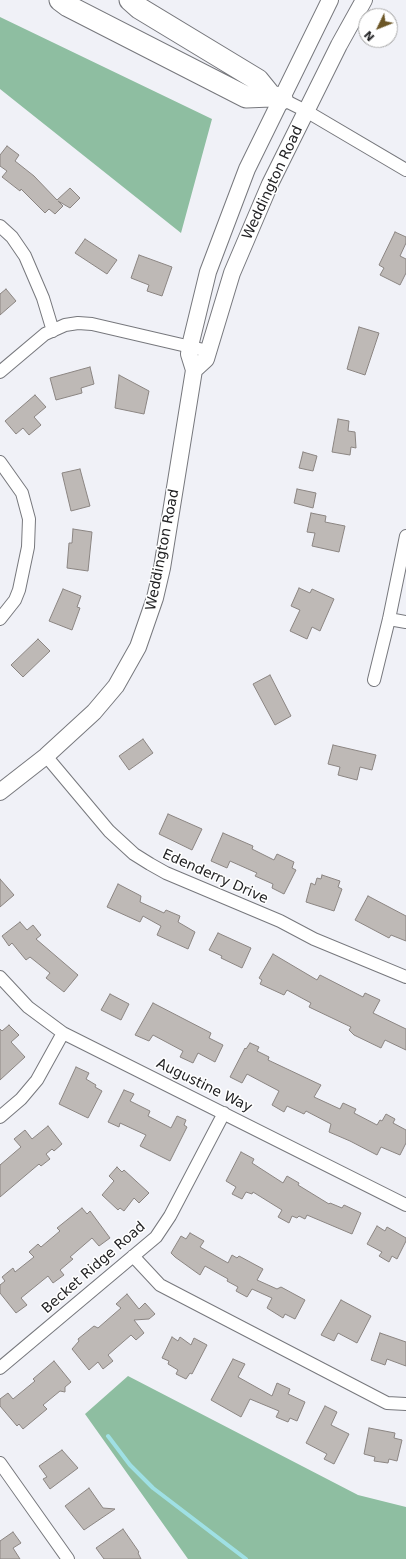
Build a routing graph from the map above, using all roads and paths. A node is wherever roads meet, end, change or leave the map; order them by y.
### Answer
1 (60, 0) edge
2 (130, 0) edge
3 (330, 0) edge
4 (364, 0) edge
5 (276, 97) junction
6 (306, 111) junction
7 (406, 170) edge
8 (0, 226) edge
9 (53, 330) junction
10 (190, 346) junction
11 (208, 351) junction
12 (194, 370) junction
13 (0, 372) edge
14 (0, 462) edge
15 (406, 536) edge
16 (0, 619) edge
17 (389, 619) junction
18 (406, 622) edge
19 (374, 680) dead end
20 (46, 756) junction
21 (0, 792) edge
22 (0, 977) edge
23 (406, 977) edge
24 (63, 1033) junction
25 (224, 1113) junction
26 (0, 1117) edge
27 (406, 1205) edge
28 (133, 1256) junction
29 (0, 1368) edge
30 (406, 1404) edge
31 (0, 1462) edge
32 (68, 1559) edge

1 - 5 highway
2 - 5 highway
3 - 5 main road, Weddington Road
4 - 6 main road, Weddington Road
5 - 6 street
5 - 10 main road, Weddington Road
6 - 7 street
6 - 11 main road, Weddington Road
8 - 9 street
9 - 10 street
9 - 13 street
10 - 11 street
10 - 12 main road, Weddington Road
11 - 12 main road, Weddington Road
12 - 20 main road, Weddington Road
14 - 16 street
15 - 17 street
17 - 18 street
17 - 19 street
20 - 21 main road, Weddington Road
20 - 23 street, Edenderry Drive
22 - 24 street, Augustine Way
24 - 25 street, Augustine Way
24 - 26 street
25 - 27 street, Augustine Way
25 - 28 street, Becket Ridge Road
28 - 29 street, Becket Ridge Road
28 - 30 street
31 - 32 street

